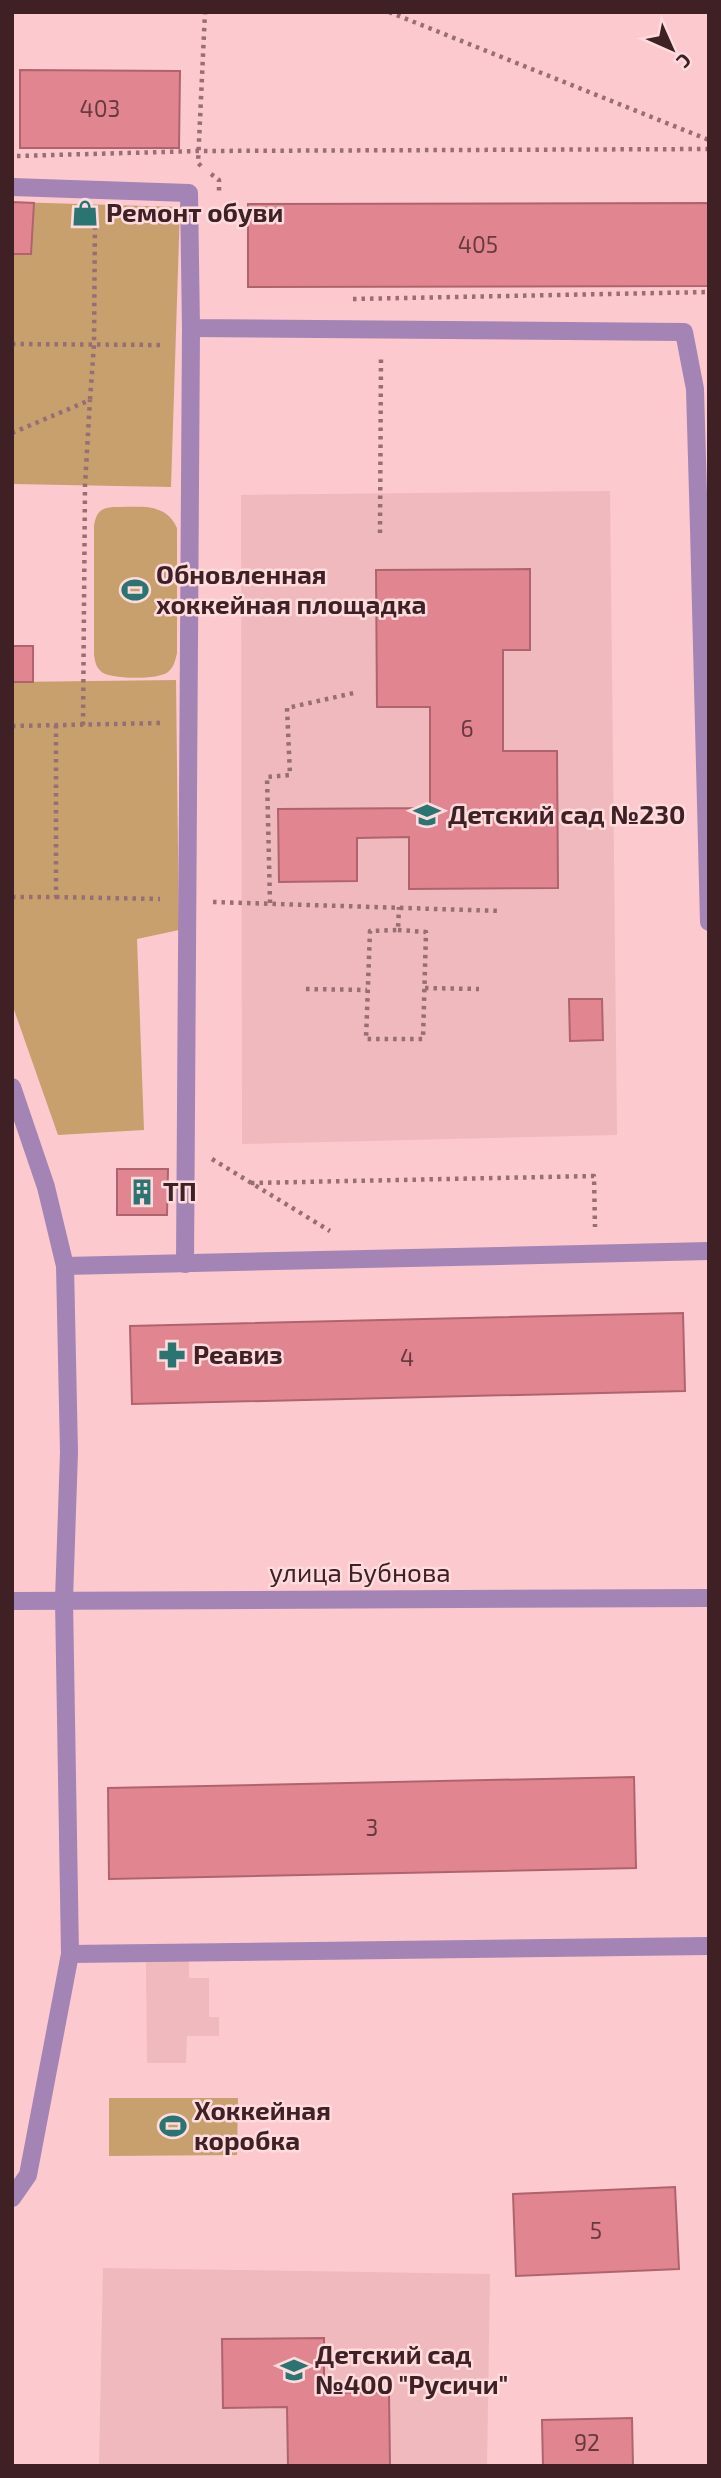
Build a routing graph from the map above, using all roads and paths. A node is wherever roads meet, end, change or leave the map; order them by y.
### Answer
1 (205, 12) edge
2 (389, 12) edge
3 (709, 140) edge
4 (709, 149) edge
5 (199, 151) junction
6 (12, 157) edge
7 (198, 163) dead end
8 (219, 180) dead end
9 (12, 187) edge
10 (219, 194) dead end
11 (95, 205) dead end
12 (709, 292) edge
13 (346, 299) dead end
14 (191, 328) junction
15 (381, 329) junction
16 (12, 344) edge
17 (94, 345) junction
18 (176, 345) dead end
19 (90, 400) junction
20 (12, 433) edge
21 (704, 528) edge
22 (380, 533) dead end
23 (358, 692) dead end
24 (163, 723) dead end
25 (55, 725) junction
26 (83, 725) junction
27 (12, 726) edge
28 (708, 772) edge
29 (12, 897) edge
30 (56, 897) junction
31 (187, 899) junction
32 (208, 901) dead end
33 (270, 903) junction
34 (399, 907) junction
35 (501, 911) dead end
36 (709, 922) edge
37 (398, 930) junction
38 (425, 988) junction
39 (306, 989) dead end
40 (479, 989) dead end
41 (367, 990) junction
42 (12, 1087) edge
43 (207, 1156) dead end
44 (250, 1183) junction
45 (331, 1232) dead end
46 (709, 1251) edge
47 (596, 1255) junction
48 (185, 1264) junction
49 (65, 1266) junction
50 (709, 1598) edge
51 (64, 1600) junction
52 (12, 1601) edge
53 (709, 1946) edge
54 (70, 1954) junction
55 (12, 2198) edge

1 - 5 path
2 - 3 path
4 - 5 path
5 - 6 path
5 - 7 path
8 - 10 path
9 - 14 street
11 - 17 path
12 - 13 path
14 - 15 street
14 - 31 street
15 - 21 street
15 - 22 path
16 - 17 path
17 - 18 path
17 - 19 path
19 - 20 path
19 - 26 path
21 - 28 street
23 - 33 path
24 - 26 path
25 - 26 path
25 - 27 path
25 - 30 path
28 - 36 street
29 - 30 path
30 - 31 path
31 - 48 street
32 - 33 path
33 - 34 path
34 - 35 path
34 - 37 path
37 - 38 path
37 - 41 path
38 - 40 path
38 - 41 path
39 - 41 path
42 - 49 street
43 - 44 path
44 - 45 path
44 - 47 path
46 - 47 street
47 - 48 street
48 - 49 street
49 - 51 street
50 - 51 street, улица Бубнова
51 - 52 street, улица Бубнова
51 - 54 street
53 - 54 street
54 - 55 street

